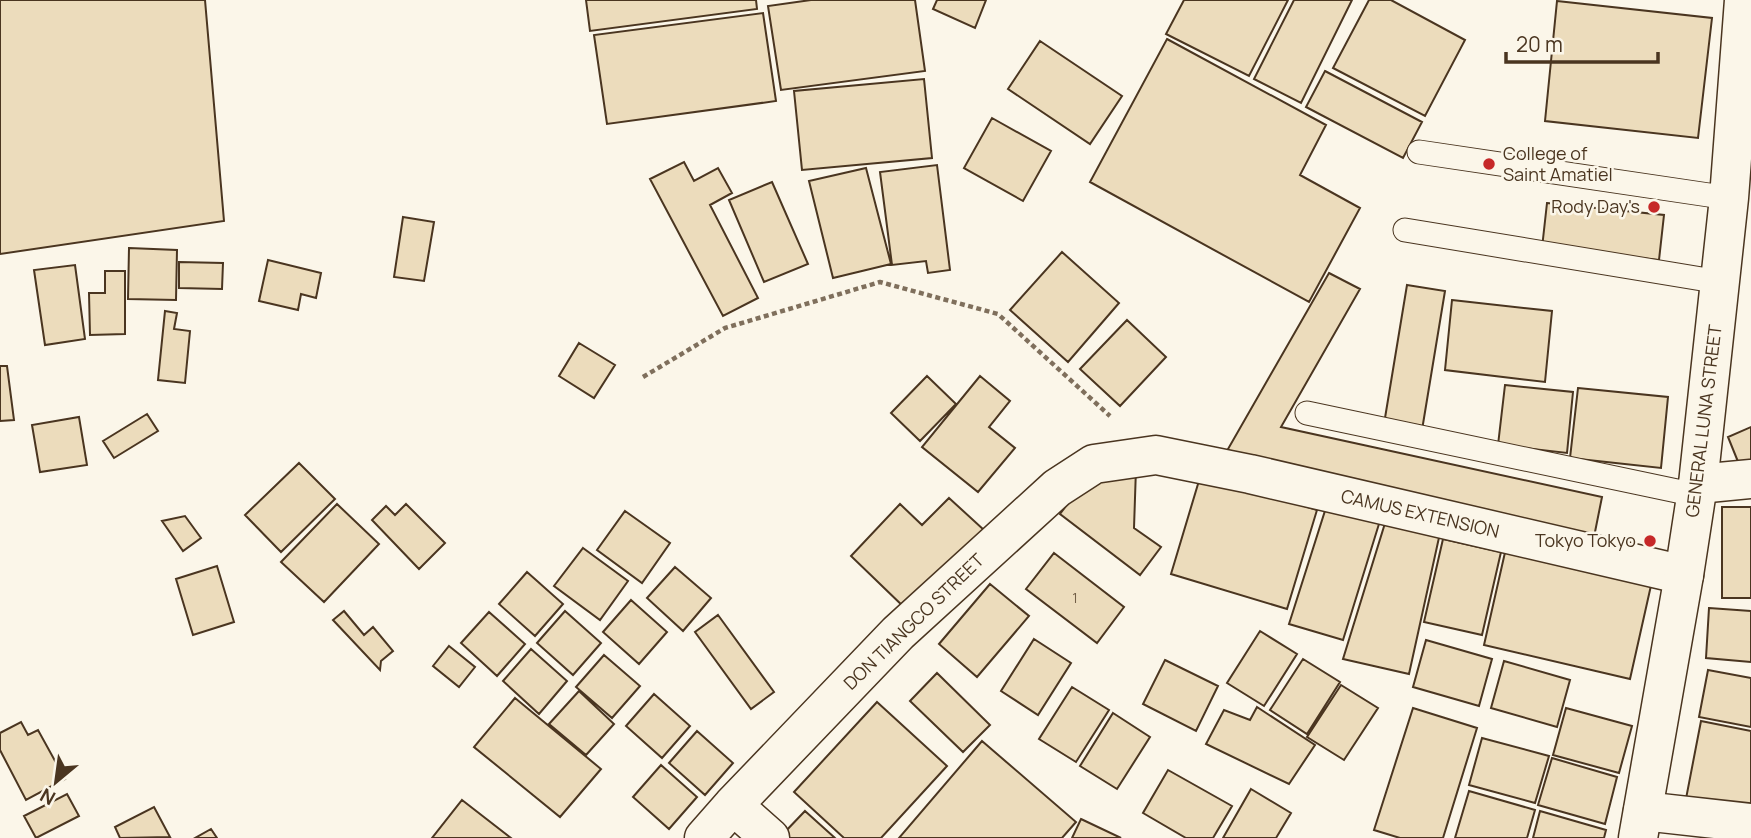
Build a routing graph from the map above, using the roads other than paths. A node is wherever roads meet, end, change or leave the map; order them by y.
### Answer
1 (1744, 0) edge
2 (1419, 152) dead end
3 (1729, 198) junction
4 (1405, 230) dead end
5 (1720, 282) junction
6 (1307, 413) dead end
7 (1156, 455) joint
8 (1751, 479) edge
9 (1697, 490) junction
10 (1684, 575) junction
11 (733, 805) junction
12 (1751, 823) edge
13 (1641, 824) edge
14 (704, 838) edge
15 (770, 838) edge

1 - 3 street, GENERAL LUNA STREET
2 - 3 lane
3 - 5 street, GENERAL LUNA STREET
4 - 5 lane
5 - 9 street, GENERAL LUNA STREET
6 - 9 lane
7 - 10 street, CAMUS EXTENSION
7 - 11 street, DON TIANGCO STREET
8 - 9 street
9 - 10 street, GENERAL LUNA STREET
10 - 13 street, GENERAL LUNA STREET
11 - 14 street, DON TIANGCO STREET
11 - 15 street
12 - 13 street

